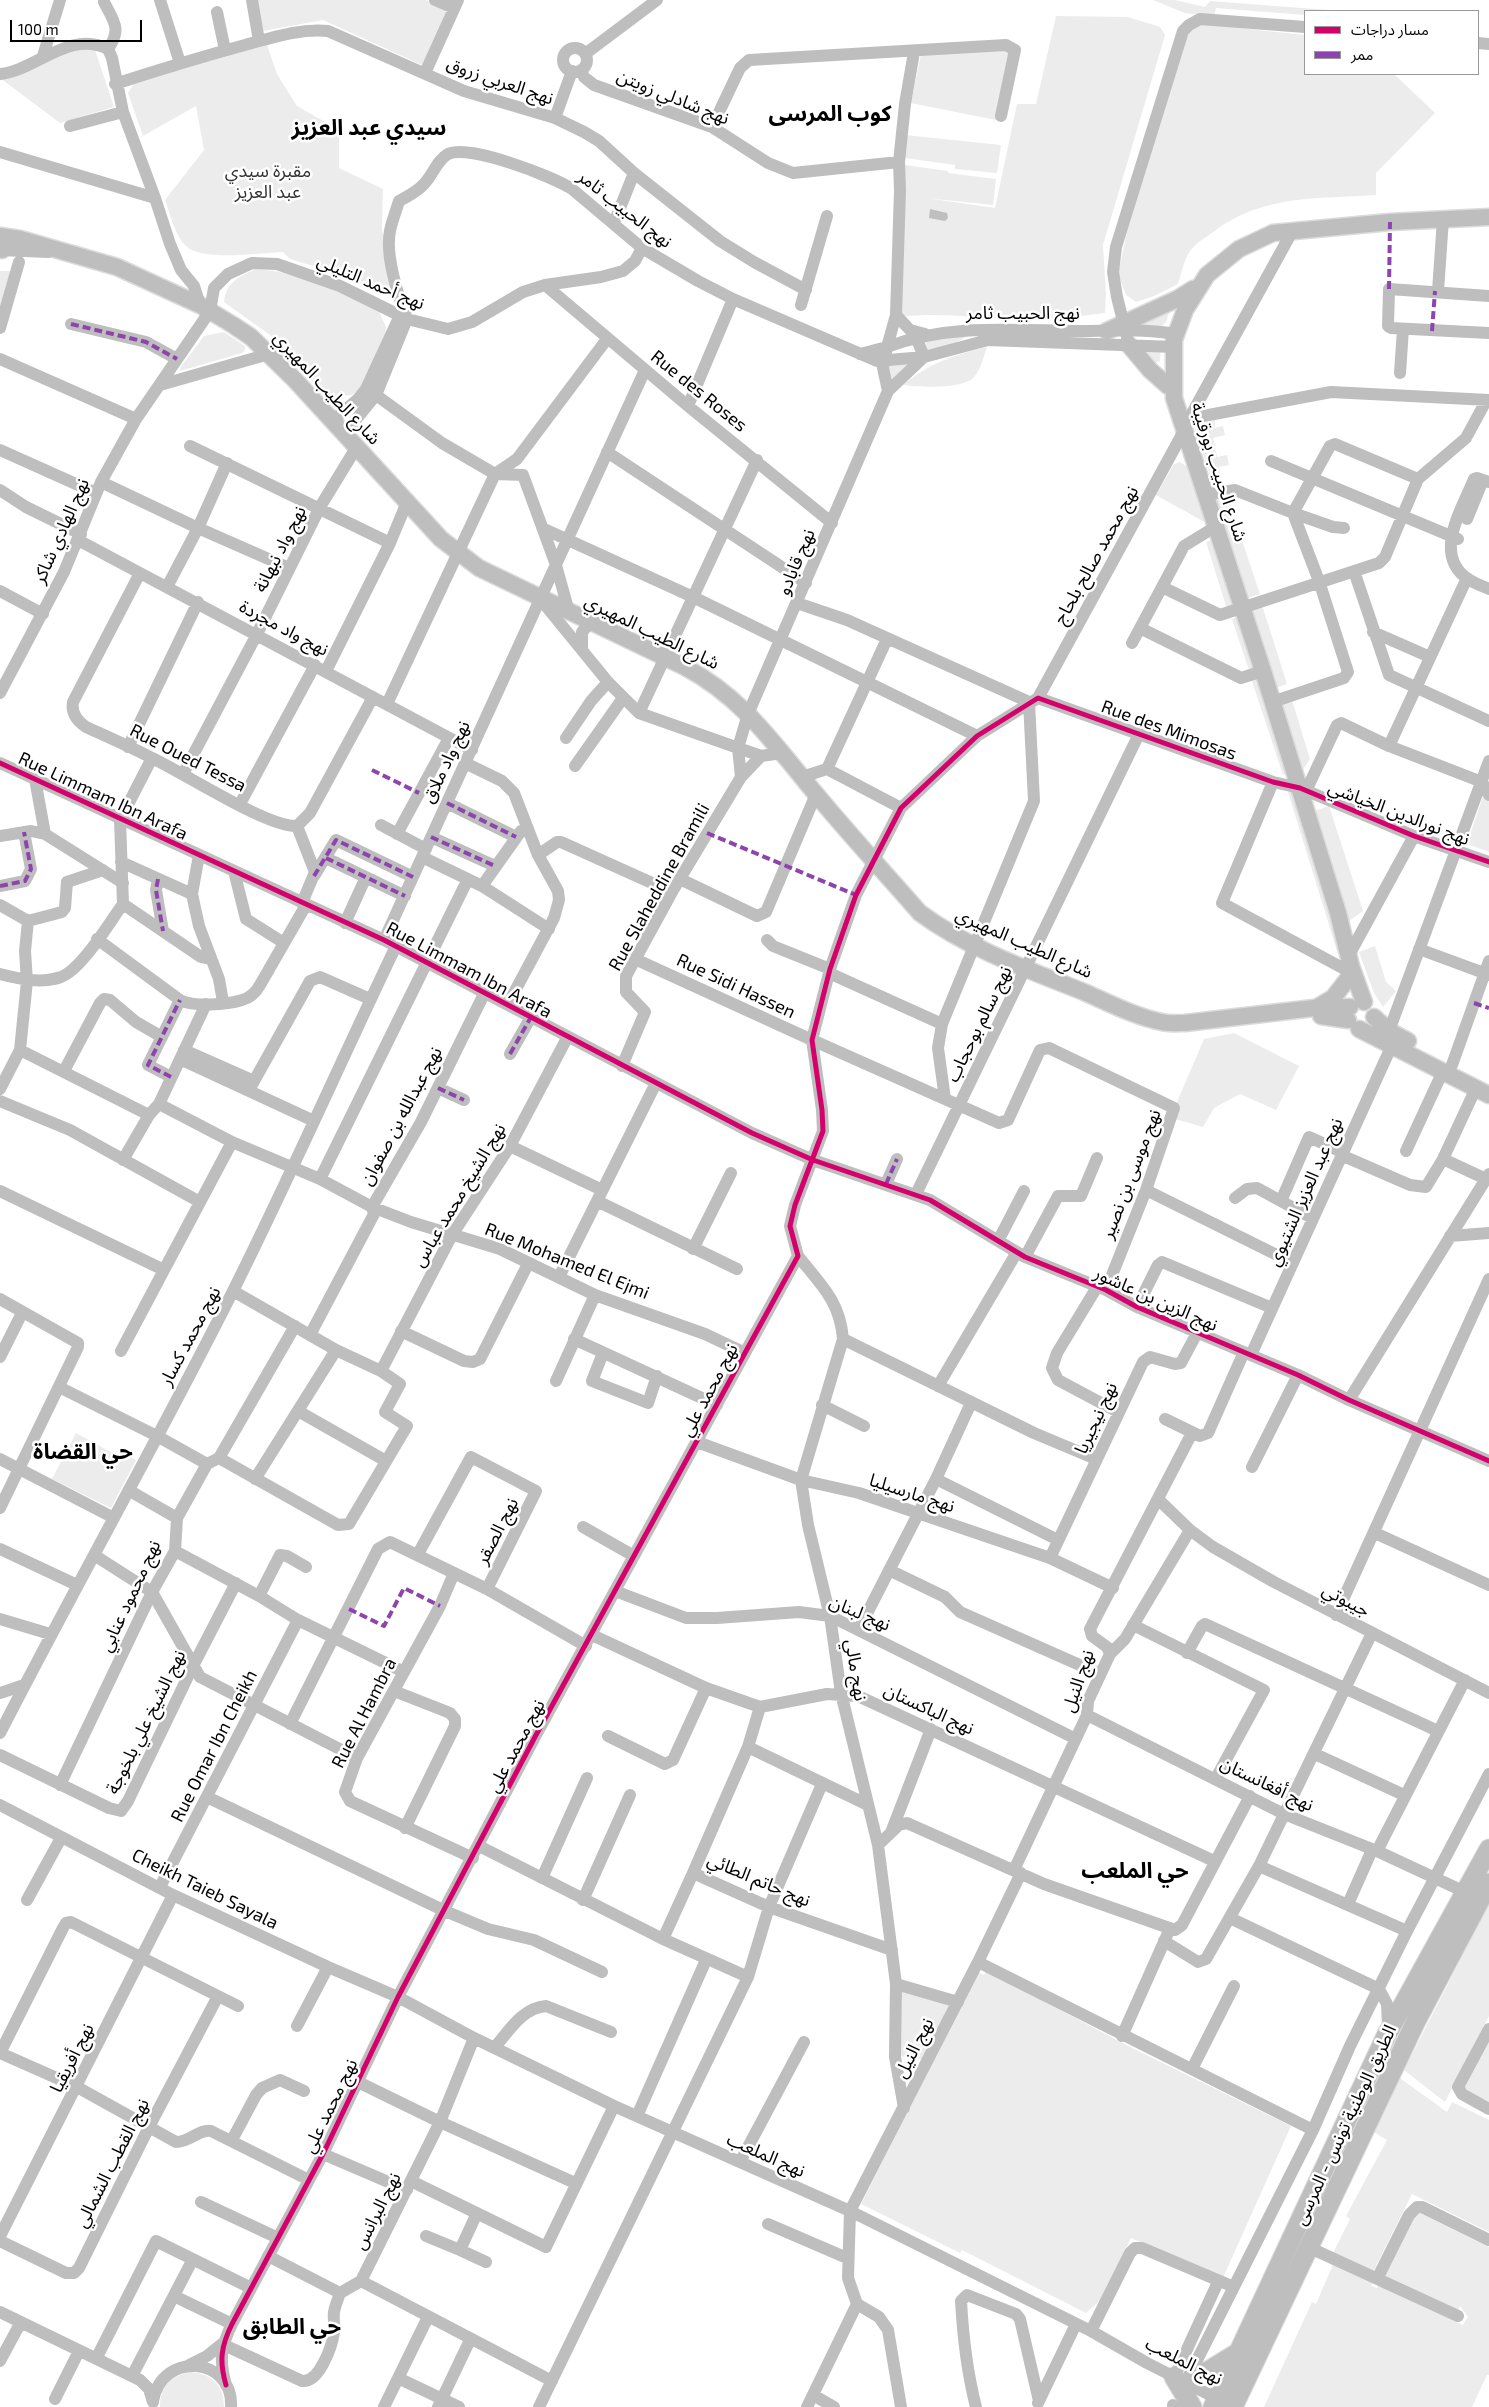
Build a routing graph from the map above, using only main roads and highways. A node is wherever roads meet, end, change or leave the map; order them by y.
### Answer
1 (1489, 217) edge
2 (1, 246) edge
3 (1208, 275) junction
4 (1193, 289) junction
5 (1107, 331) road end
6 (1127, 334) junction
7 (1171, 340) junction
8 (1171, 392) junction
9 (1351, 968) junction
10 (1314, 1008) junction
11 (1290, 1011) junction
12 (1354, 1013) junction
13 (1391, 1038) junction
14 (1485, 1089) edge
15 (1489, 1849) edge
16 (1489, 1883) edge
17 (1239, 2352) junction
18 (1225, 2402) edge
19 (1180, 2406) edge

1 - 3 main road
2 - 11 main road, شارع الطيب المهيري
3 - 4 main road
3 - 7 main road
4 - 6 main road
4 - 7 main road
5 - 6 main road
6 - 8 main road
7 - 8 main road
8 - 9 main road, شارع الحبيب بورقيبة
9 - 10 main road
9 - 12 main road, شارع الحبيب بورقيبة
10 - 11 main road, شارع الطيب المهيري
10 - 12 main road, شارع الطيب المهيري
11 - 12 main road, شارع الطيب المهيري
12 - 13 main road
12 - 13 main road
13 - 14 main road
15 - 17 highway, الطريق الوطنية تونس - المرسى
16 - 18 highway, الطريق الوطنية تونس - المرسى
17 - 18 highway, الطريق الوطنية تونس - المرسى
17 - 19 highway

